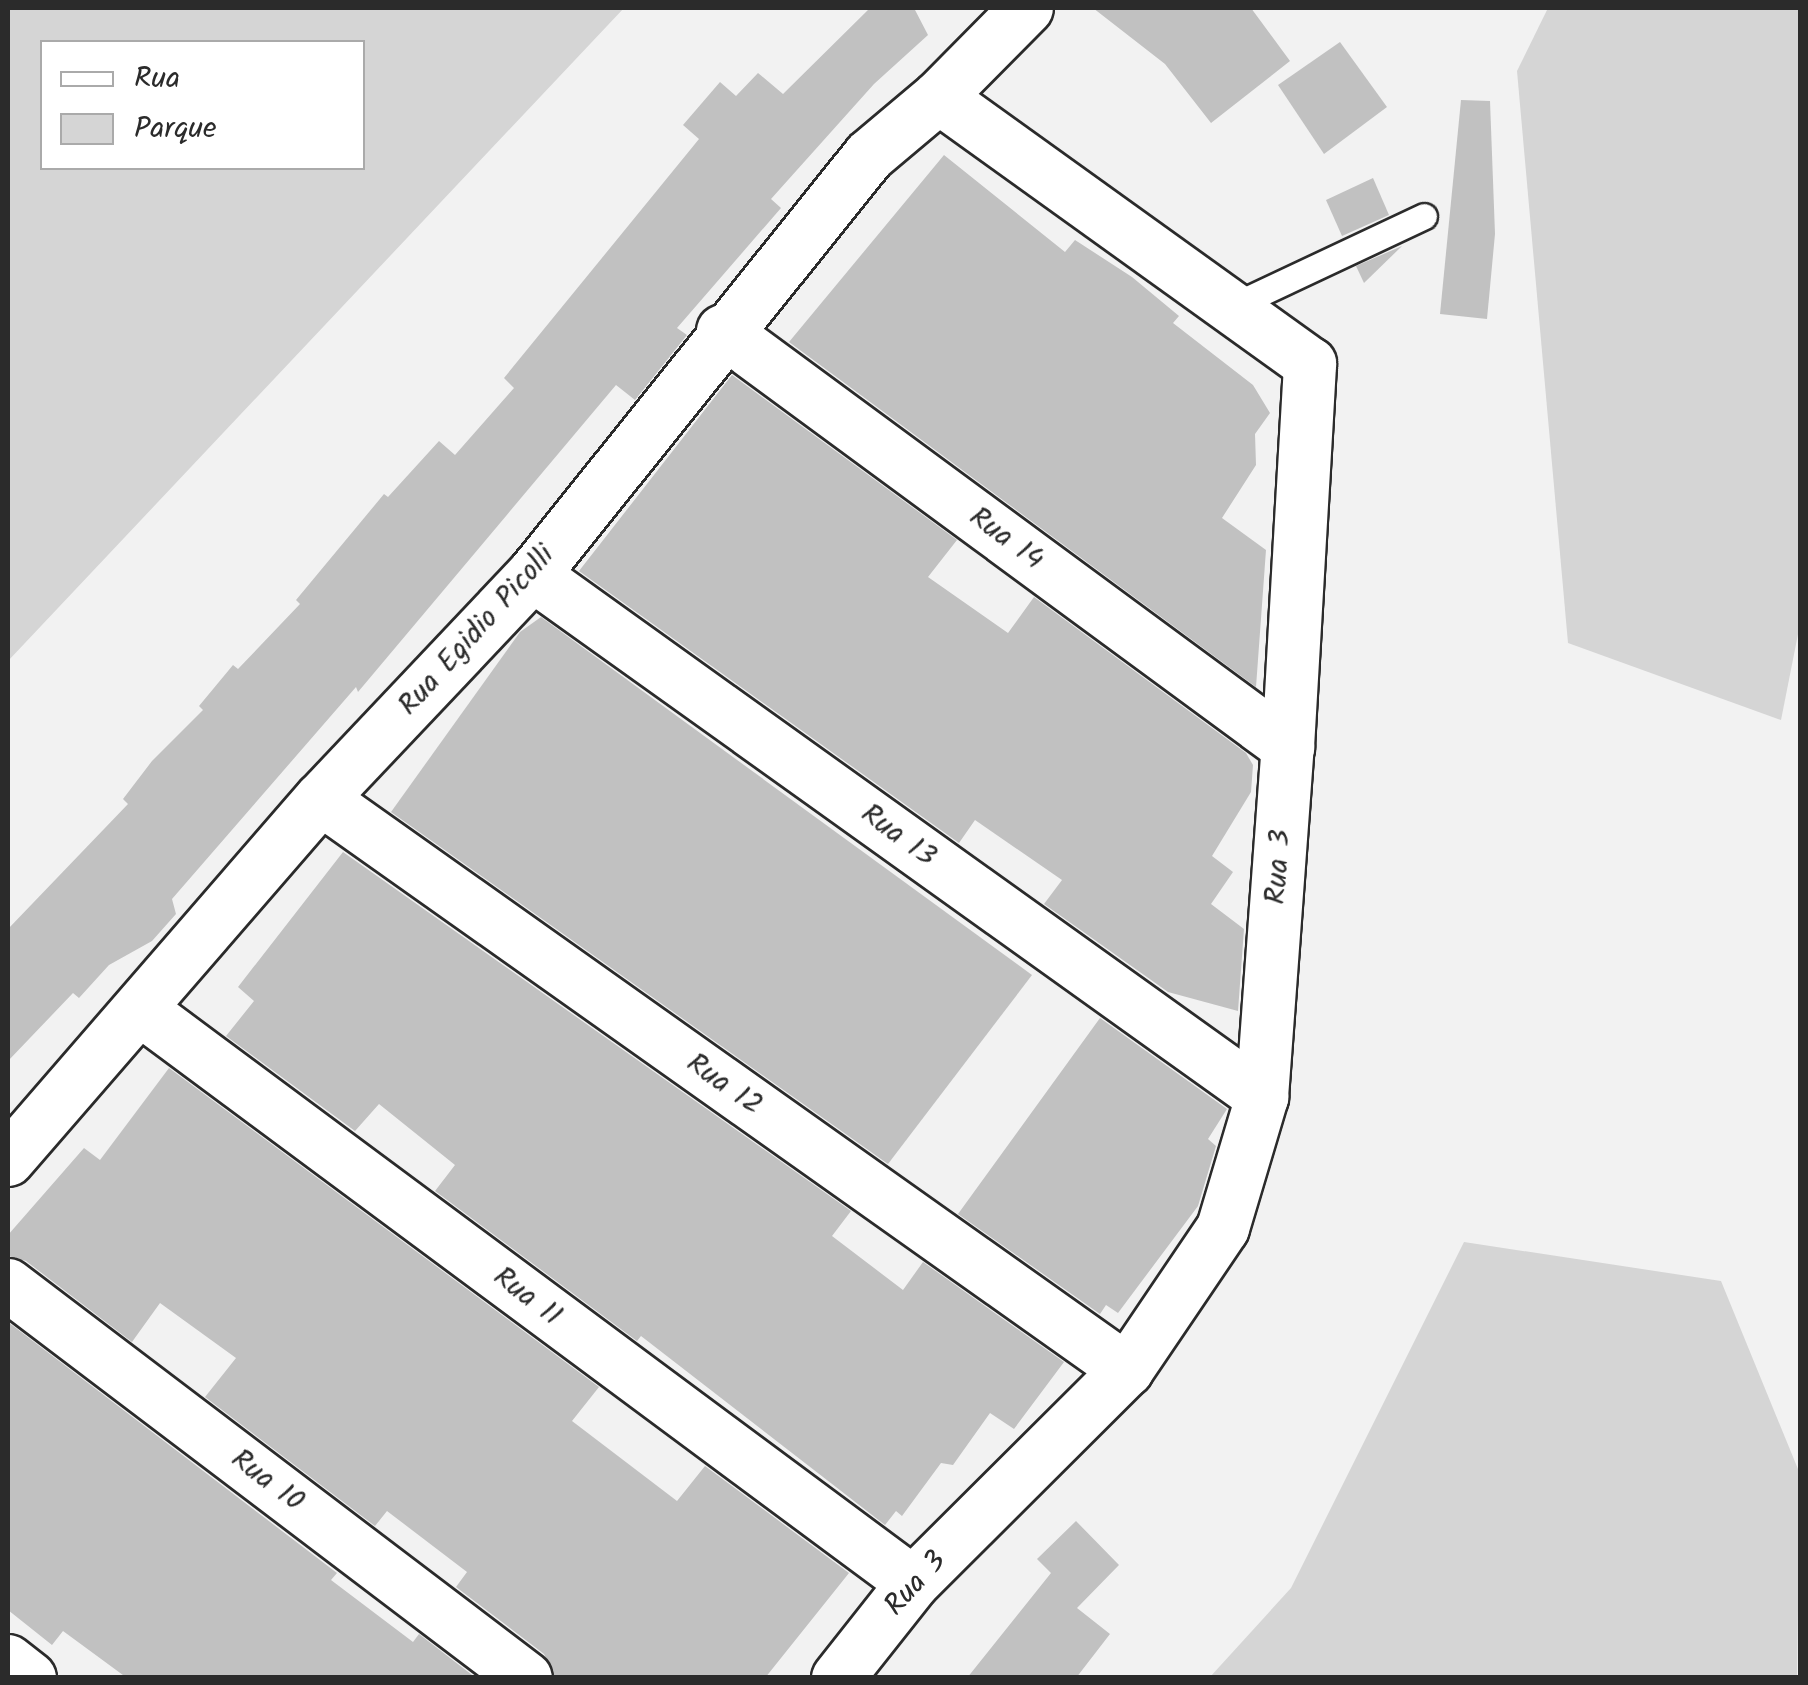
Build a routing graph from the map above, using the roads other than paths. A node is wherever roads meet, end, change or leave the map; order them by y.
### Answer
1 (1027, 8) edge
2 (939, 97) junction
3 (1424, 216) dead end
4 (1233, 306) junction
5 (723, 331) junction
6 (533, 575) junction
7 (1288, 746) junction
8 (322, 799) junction
9 (141, 1010) junction
10 (1262, 1096) junction
11 (8, 1160) edge
12 (8, 1285) edge
13 (1127, 1370) junction
14 (913, 1583) junction
15 (8, 1660) edge
16 (30, 1678) edge
17 (526, 1678) edge
18 (838, 1678) edge

1 - 2 street, Rua Egidio Picolli
2 - 4 street, Rua 3
2 - 5 street, Rua Egidio Picolli
3 - 4 lane
4 - 7 street, Rua 3
5 - 6 street, Rua Egidio Picolli
5 - 7 street, Rua 14
6 - 8 street, Rua Egidio Picolli
6 - 10 street, Rua 13
7 - 10 street, Rua 3
8 - 9 street, Rua Egidio Picolli
8 - 13 street, Rua 12
9 - 11 street, Rua Egidio Picolli
9 - 14 street, Rua 11
10 - 13 street, Rua 3
12 - 17 street, Rua 10
13 - 14 street, Rua 3
14 - 18 street, Rua 3
15 - 16 street

